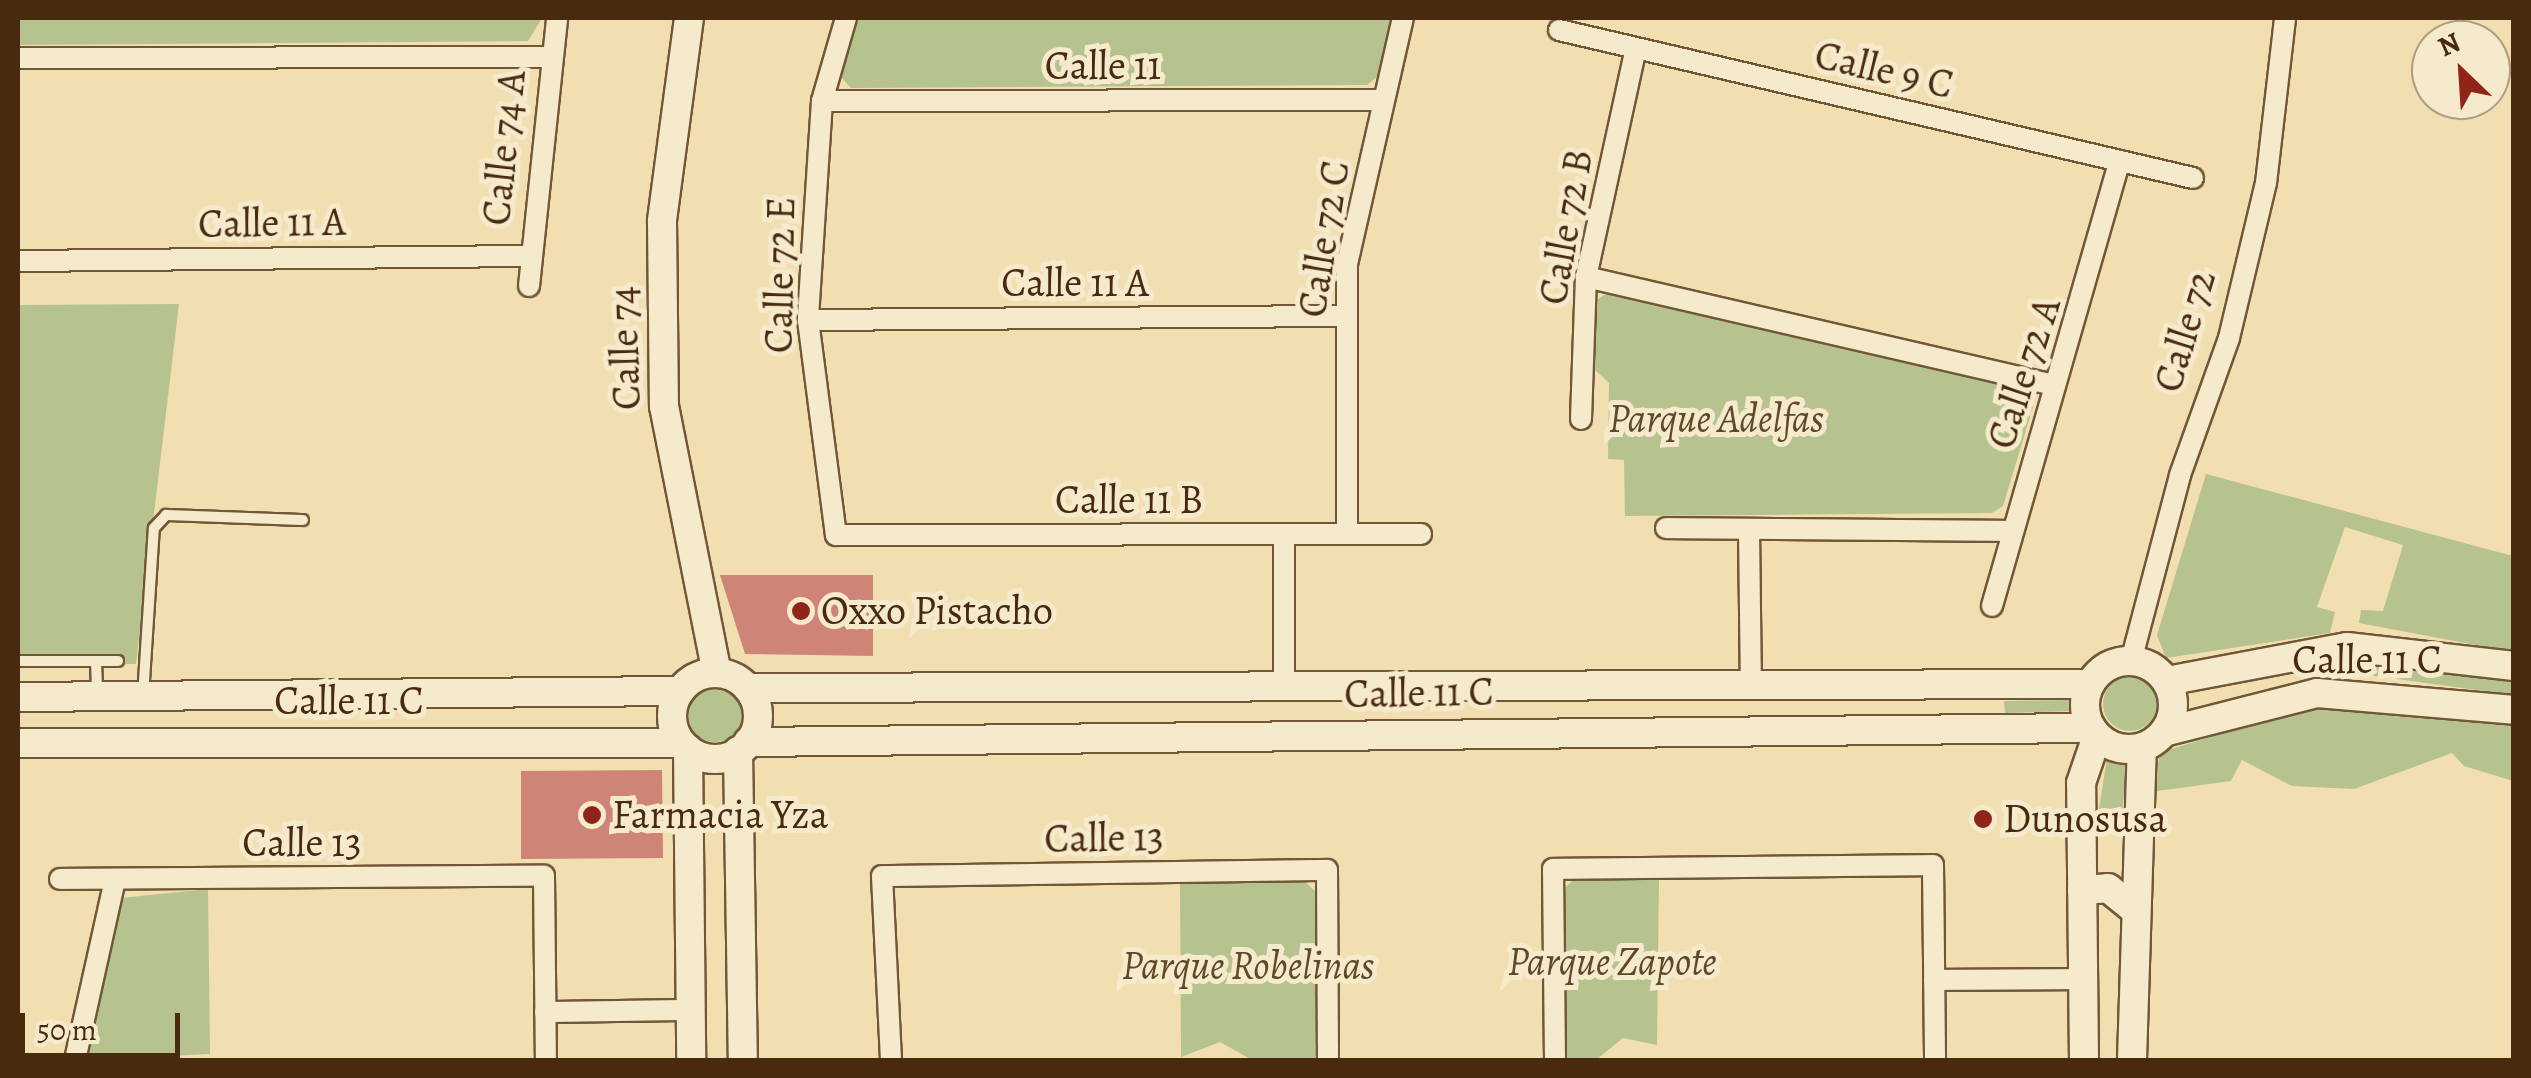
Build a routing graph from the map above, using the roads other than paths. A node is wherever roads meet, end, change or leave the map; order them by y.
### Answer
1 (556, 18) edge
2 (689, 18) edge
3 (846, 18) edge
4 (1403, 18) edge
5 (2285, 18) edge
6 (1559, 30) dead end
7 (1636, 48) junction
8 (550, 57) junction
9 (18, 58) edge
10 (1383, 100) junction
11 (822, 102) junction
12 (2120, 161) junction
13 (2193, 178) dead end
14 (528, 256) junction
15 (18, 261) edge
16 (1586, 276) junction
17 (529, 286) dead end
18 (1344, 316) junction
19 (808, 320) junction
20 (2054, 386) junction
21 (1580, 419) dead end
22 (303, 520) dead end
23 (1666, 528) dead end
24 (1749, 529) junction
25 (2010, 530) junction
26 (1284, 534) junction
27 (1347, 534) junction
28 (1422, 534) dead end
29 (836, 536) joint
30 (1992, 606) dead end
31 (2347, 647) junction
32 (18, 660) edge
33 (96, 661) junction
34 (118, 661) dead end
35 (2131, 661) junction
36 (2514, 666) edge
37 (717, 673) junction
38 (2167, 681) junction
39 (2090, 684) junction
40 (1974, 685) junction
41 (1751, 687) junction
42 (748, 688) junction
43 (1482, 688) junction
44 (1391, 689) junction
45 (1440, 689) junction
46 (1284, 690) junction
47 (680, 691) junction
48 (862, 692) junction
49 (2348, 692) junction
50 (394, 695) junction
51 (97, 697) junction
52 (143, 697) junction
53 (18, 698) edge
54 (2514, 710) edge
55 (1974, 729) junction
56 (2094, 732) junction
57 (1440, 733) junction
58 (1483, 733) junction
59 (1392, 734) junction
60 (856, 738) junction
61 (2153, 740) junction
62 (394, 741) junction
63 (152, 742) junction
64 (18, 743) edge
65 (685, 746) junction
66 (743, 747) junction
67 (690, 816) junction
68 (734, 816) junction
69 (60, 879) dead end
70 (114, 879) junction
71 (2082, 890) junction
72 (2134, 909) junction
73 (688, 930) junction
74 (738, 930) junction
75 (2083, 979) junction
76 (1934, 980) junction
77 (688, 1010) junction
78 (545, 1012) junction
79 (75, 1060) edge
80 (546, 1060) edge
81 (691, 1060) edge
82 (743, 1060) edge
83 (891, 1060) edge
84 (1328, 1060) edge
85 (1554, 1060) edge
86 (1934, 1060) edge
87 (2084, 1060) edge
88 (2132, 1060) edge

1 - 8 street, Calle 74 A
2 - 37 main road, Calle 74
3 - 11 street, Calle 72 E
4 - 10 street, Calle 72 C
5 - 35 street, Calle 72
6 - 7 street, Calle 9 C
7 - 12 street, Calle 9 C
7 - 16 street, Calle 72 B
8 - 9 street
8 - 14 street, Calle 74 A
10 - 11 street, Calle 11
10 - 18 street, Calle 72 C
11 - 19 street, Calle 72 E
12 - 13 street, Calle 9 C
12 - 20 street, Calle 72 A
14 - 15 street, Calle 11 A
14 - 17 street, Calle 74 A
16 - 20 street
16 - 21 street, Calle 72 B
18 - 19 street, Calle 11 A
18 - 27 street, Calle 72 C
19 - 29 street, Calle 72 E
20 - 25 street, Calle 72 A
22 - 52 lane
23 - 24 street
24 - 25 street
24 - 41 street
25 - 30 street, Calle 72 A
26 - 27 street, Calle 11 B
26 - 29 street, Calle 11 B
26 - 46 street
27 - 28 street, Calle 11 B
31 - 36 main road, Calle 11 C
31 - 38 main road, Calle 11 C
31 - 49 main road
32 - 33 lane
33 - 34 lane
33 - 51 lane
35 - 38 main road
35 - 39 main road
37 - 42 main road
37 - 47 main road
38 - 61 main road
39 - 40 main road, Calle 11 C
39 - 56 main road
40 - 41 main road, Calle 11 C
40 - 55 main road
41 - 43 main road, Calle 11 C
42 - 48 main road, Calle 11 C
42 - 66 main road
43 - 45 main road, Calle 11 C
43 - 58 main road
44 - 45 main road, Calle 11 C
44 - 46 main road, Calle 11 C
44 - 59 main road
45 - 57 main road
46 - 48 main road, Calle 11 C
47 - 50 main road, Calle 11 C
47 - 65 main road
48 - 60 main road
49 - 54 main road, Calle 11 C
49 - 61 main road, Calle 11 C
50 - 52 main road, Calle 11 C
50 - 62 main road
51 - 52 main road, Calle 11 C
51 - 53 main road, Calle 11 C
52 - 63 main road
55 - 56 main road, Calle 11 C
55 - 58 main road, Calle 11 C
56 - 61 main road
56 - 71 main road
57 - 58 main road, Calle 11 C
57 - 59 main road, Calle 11 C
59 - 60 main road, Calle 11 C
60 - 66 main road, Calle 11 C
61 - 72 main road
62 - 63 main road, Calle 11 C
62 - 65 main road, Calle 11 C
63 - 64 main road, Calle 11 C
65 - 66 main road
65 - 67 main road
66 - 68 main road
67 - 68 main road
67 - 73 main road
68 - 74 main road
69 - 70 street, Calle 13
70 - 78 street, Calle 13
70 - 79 street
71 - 72 main road
71 - 75 main road
72 - 88 main road
73 - 74 main road
73 - 77 main road
74 - 82 main road
75 - 76 street
75 - 87 main road
76 - 85 street
76 - 86 street
77 - 78 street
77 - 81 main road
78 - 80 street
83 - 84 street, Calle 13

